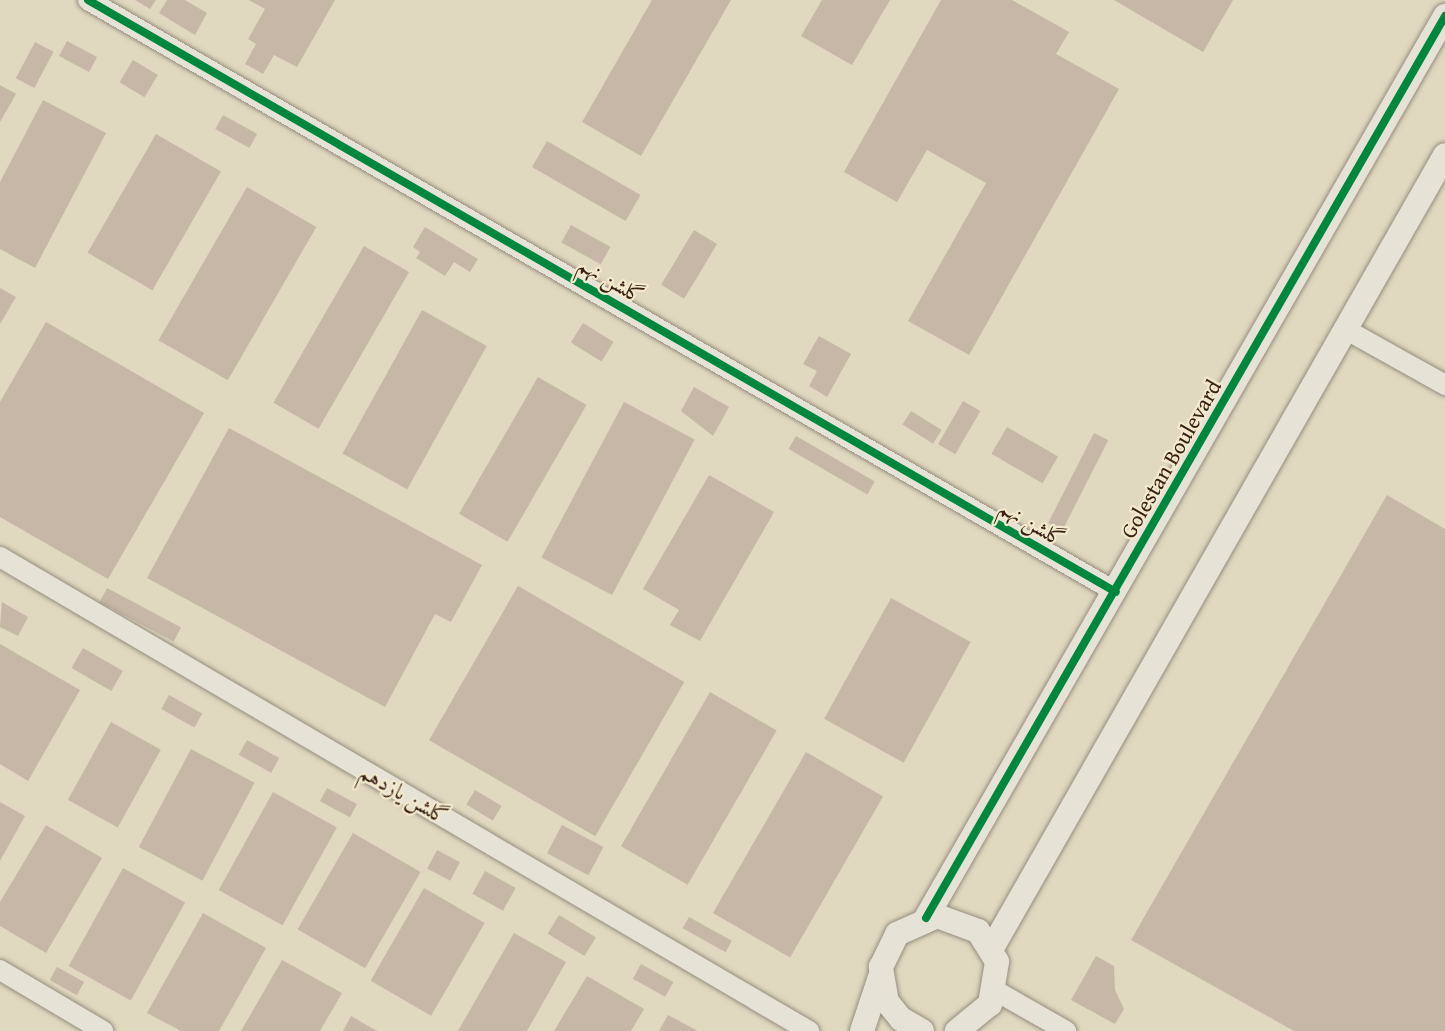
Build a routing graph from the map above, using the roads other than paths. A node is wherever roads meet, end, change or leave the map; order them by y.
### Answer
1 (88, 0) edge
2 (1445, 16) edge
3 (1445, 155) edge
4 (1346, 329) junction
5 (1445, 385) edge
6 (0, 557) edge
7 (1116, 592) junction
8 (926, 918) junction
9 (992, 948) junction
10 (0, 970) edge
11 (880, 977) junction
12 (996, 991) junction
13 (103, 1031) edge
14 (808, 1031) edge
15 (862, 1031) edge
16 (922, 1031) edge
17 (957, 1031) edge
18 (1066, 1031) edge

1 - 7 street, گلشن نهم
2 - 7 street, Golestan Boulevard
3 - 4 street
4 - 5 street
4 - 9 street
6 - 14 street, گلشن یازدهم
7 - 8 street, Golestan Boulevard
8 - 9 street
8 - 11 street
9 - 12 street
10 - 13 street
11 - 15 street
11 - 16 street
12 - 17 street
12 - 18 street

